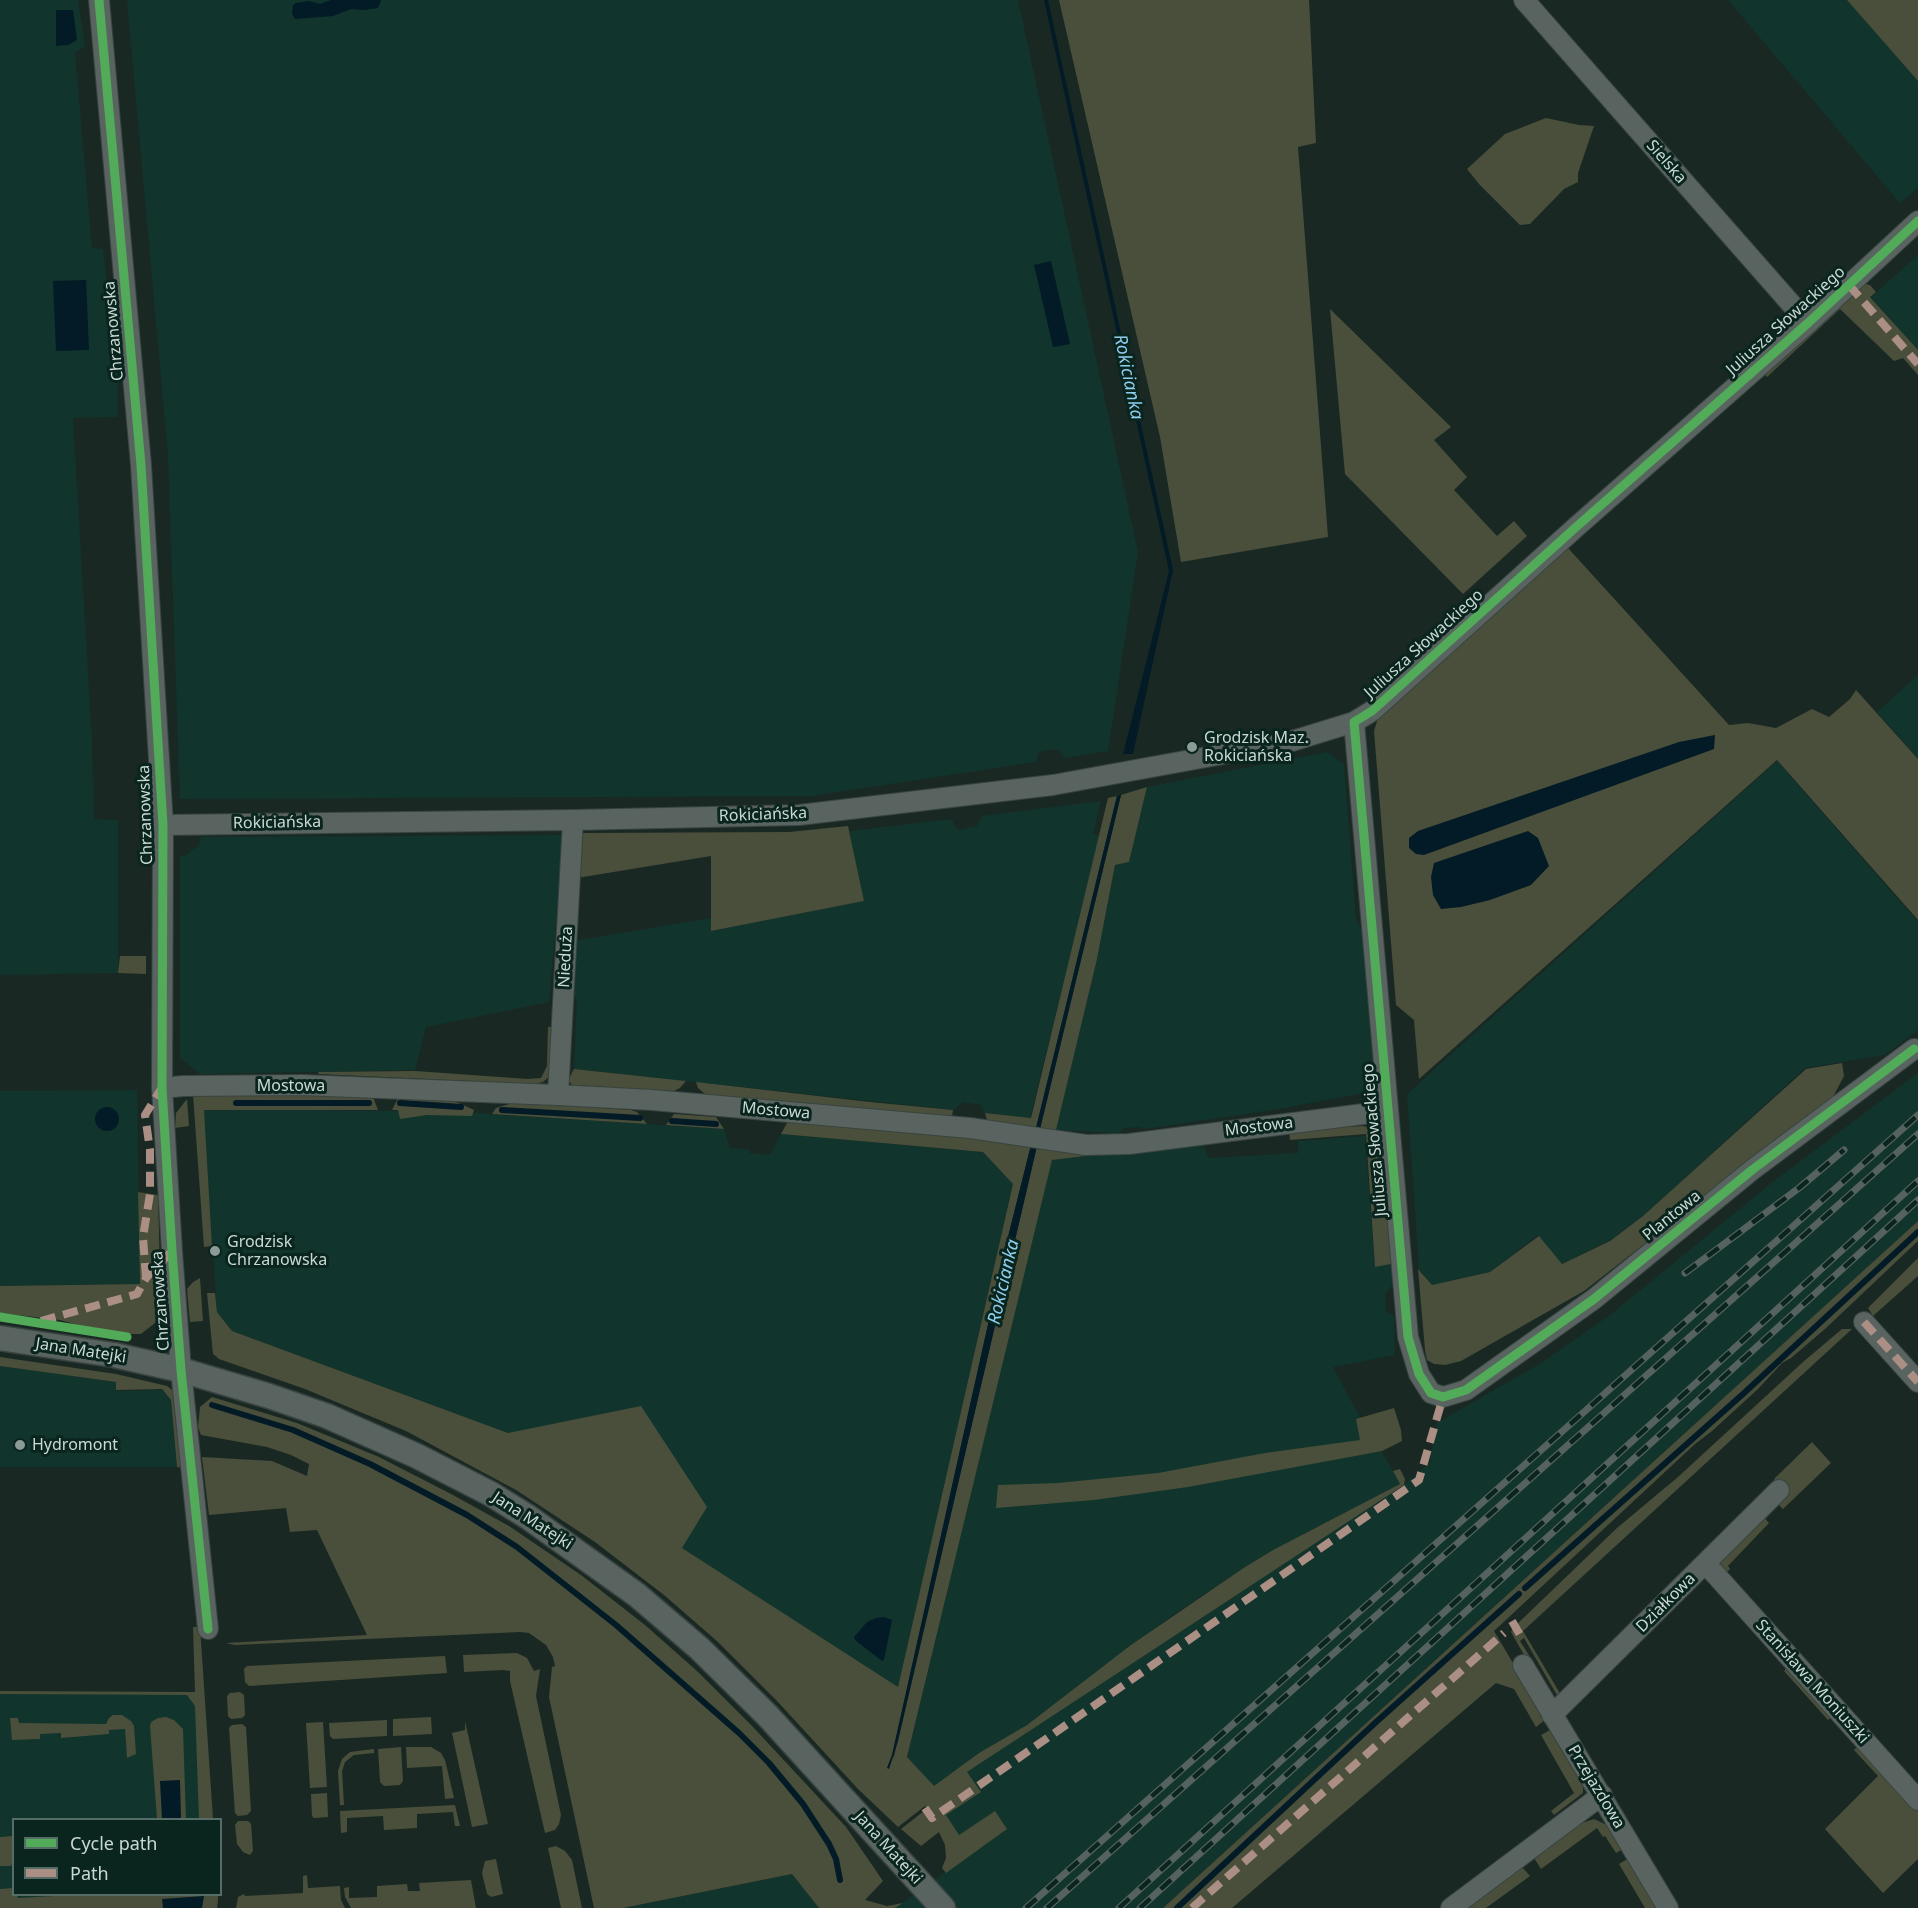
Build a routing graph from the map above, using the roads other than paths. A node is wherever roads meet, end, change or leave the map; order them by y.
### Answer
1 (99, 0) edge
2 (1524, 0) edge
3 (1918, 221) edge
4 (1808, 323) junction
5 (1354, 722) junction
6 (573, 820) junction
7 (163, 825) junction
8 (1914, 1049) dead end
9 (162, 1088) junction
10 (558, 1095) junction
11 (1388, 1111) junction
12 (1864, 1322) dead end
13 (0, 1338) edge
14 (181, 1370) junction
15 (1918, 1382) edge
16 (1443, 1397) joint
17 (1779, 1490) dead end
18 (1706, 1564) junction
19 (208, 1629) dead end
20 (1523, 1665) dead end
21 (1552, 1715) junction
22 (1602, 1796) junction
23 (1918, 1800) edge
24 (943, 1908) edge
25 (1451, 1908) edge
26 (1668, 1908) edge

1 - 7 street, Chrzanowska
2 - 4 street, Sielska
3 - 4 street, Juliusza Słowackiego
4 - 5 street, Juliusza Słowackiego
5 - 6 street, Rokiciańska
5 - 11 street, Juliusza Słowackiego
6 - 7 street, Rokiciańska
6 - 10 street, Nieduża
7 - 9 street, Chrzanowska
8 - 16 street, Plantowa
9 - 10 street, Mostowa
9 - 14 street, Chrzanowska
10 - 11 street, Mostowa
11 - 16 street, Juliusza Słowackiego
12 - 15 street
13 - 14 street, Jana Matejki
14 - 19 street, Chrzanowska
14 - 24 street, Jana Matejki
17 - 18 street, Działkowa
18 - 21 street, Działkowa
18 - 23 street, Stanisława Moniuszki
20 - 21 street, Przejazdowa
21 - 22 street, Przejazdowa
22 - 25 street
22 - 26 street, Przejazdowa

